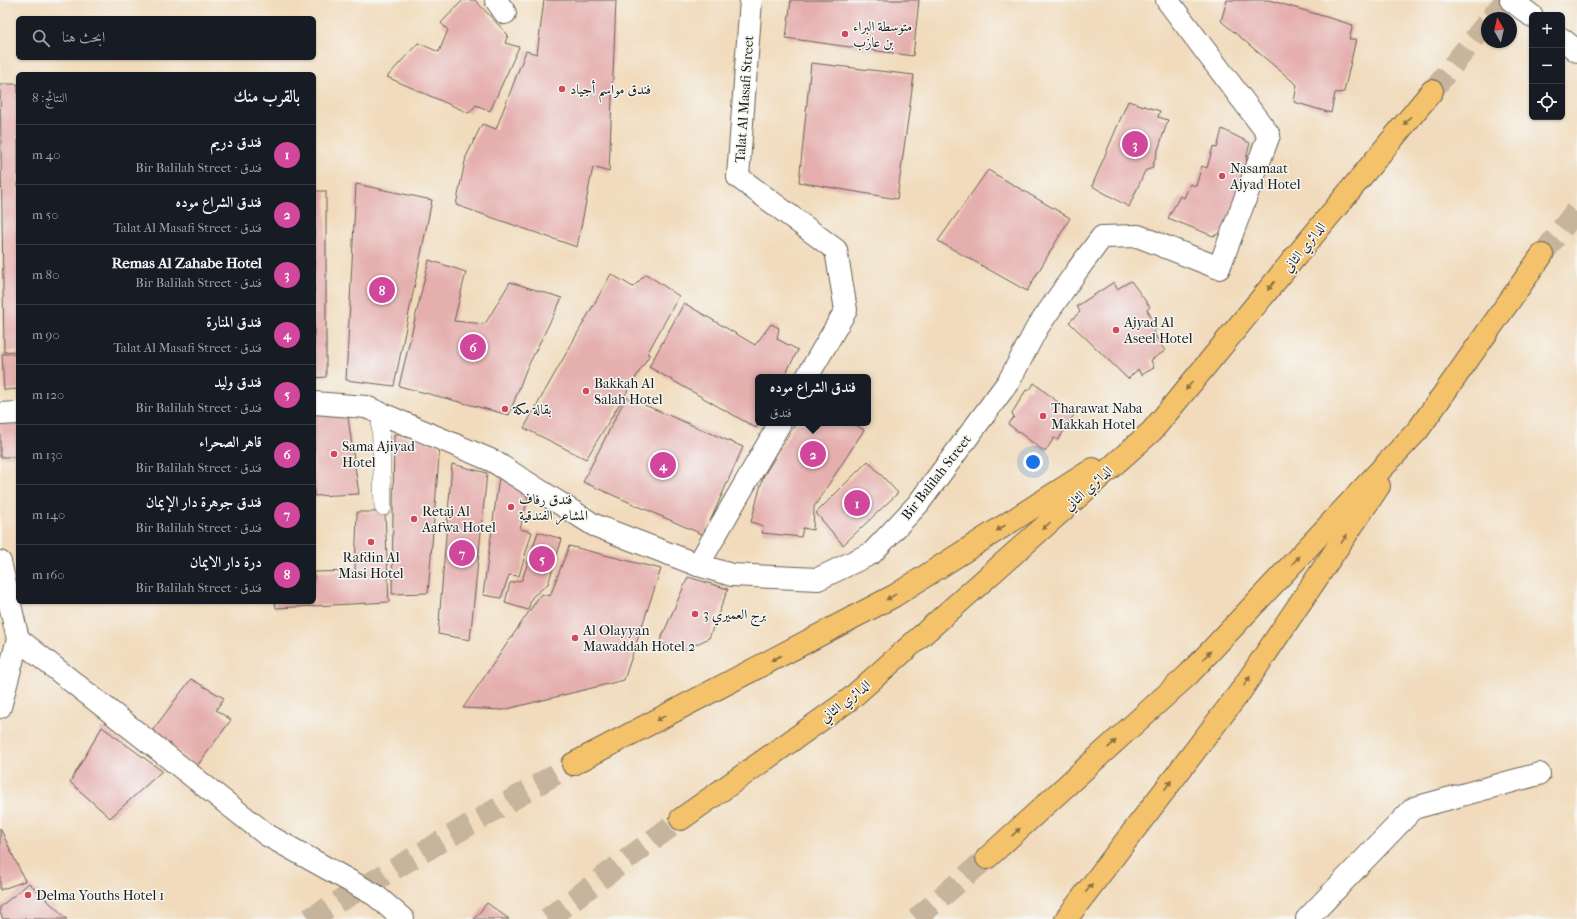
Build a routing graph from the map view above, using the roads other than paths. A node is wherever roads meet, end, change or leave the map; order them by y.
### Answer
1 (751, 0) edge
2 (1167, 0) edge
3 (1511, 0) edge
4 (1529, 14) edge
5 (1565, 41) edge
6 (1577, 51) edge
7 (1432, 91) tunnel mouth
8 (1542, 255) tunnel mouth
9 (809, 374) edge
10 (316, 403) edge
11 (16, 413) edge
12 (380, 413) junction
13 (0, 414) edge
14 (778, 426) edge
15 (1418, 430) junction
16 (1152, 431) junction
17 (383, 507) dead end
18 (0, 562) edge
19 (698, 565) junction
20 (18, 639) junction
21 (0, 707) edge
22 (572, 764) tunnel mouth
23 (1539, 774) dead end
24 (681, 818) tunnel mouth
25 (987, 858) tunnel mouth
26 (403, 919) edge
27 (1066, 919) edge
28 (1307, 919) edge

1 - 9 street, Talat Al Masafi Street
2 - 19 street, Bir Balilah Street
3 - 4 street
5 - 6 street
7 -> 16 highway, الدائري الثاني
8 - 15 highway
10 - 12 street, Bir Balilah Street
11 - 13 street
12 - 17 lane
12 - 19 street, Bir Balilah Street
14 - 19 street
25 -> 15 highway
27 -> 15 highway
16 -> 22 highway
16 -> 24 highway, الدائري الثاني
18 - 20 street
20 - 21 street
20 - 26 street
23 - 28 street

